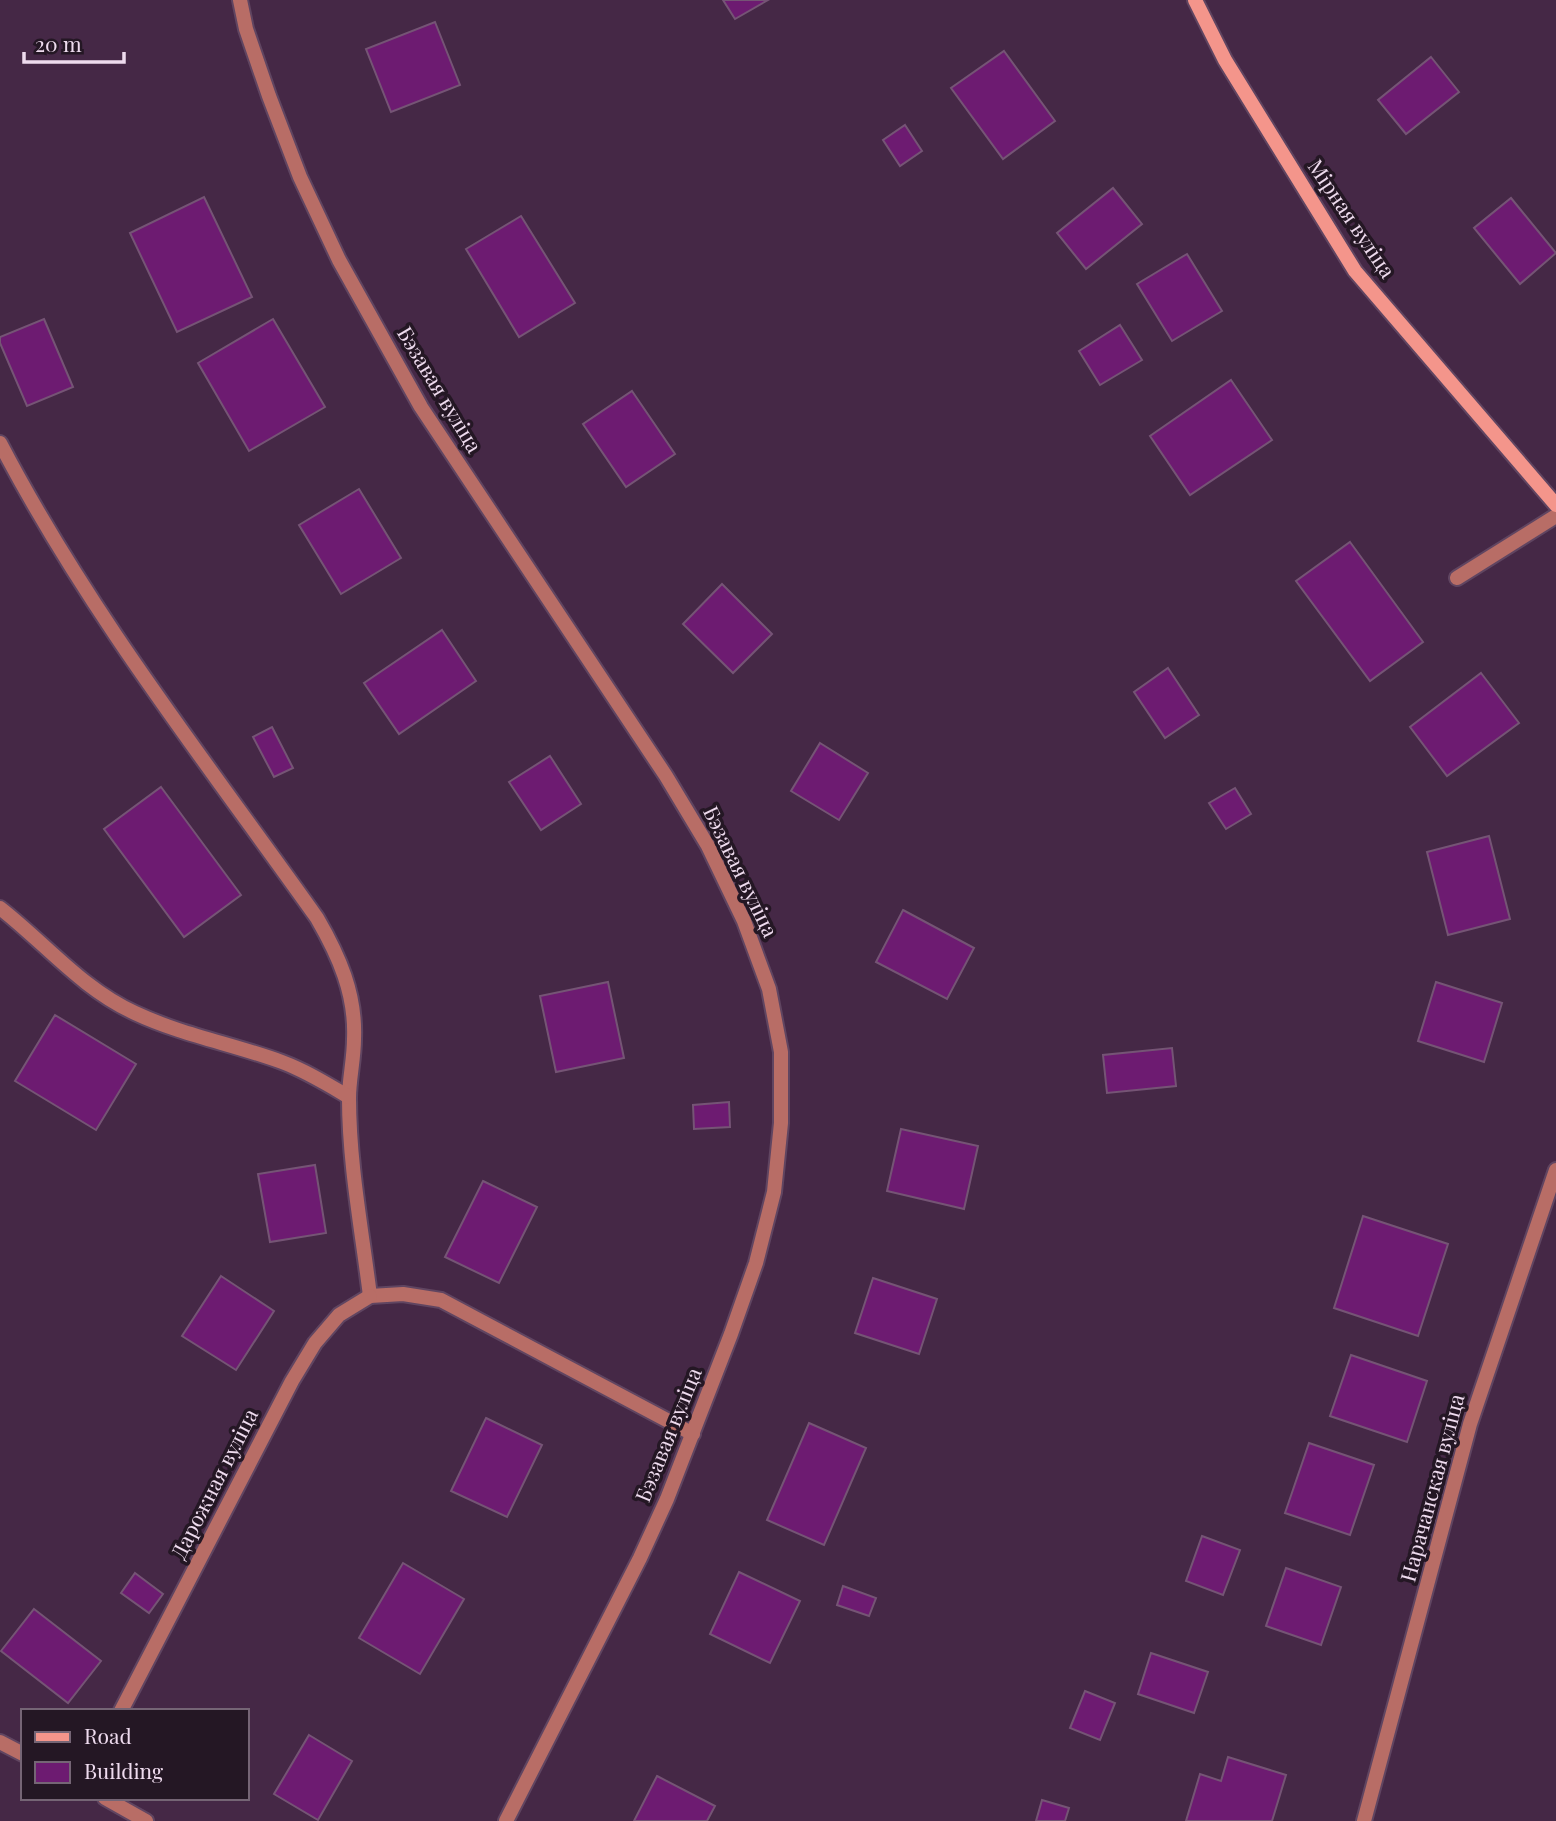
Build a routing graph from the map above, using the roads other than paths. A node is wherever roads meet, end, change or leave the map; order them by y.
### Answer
1 (240, 0) edge
2 (1195, 0) edge
3 (0, 443) edge
4 (1556, 505) edge
5 (1556, 516) edge
6 (1457, 578) dead end
7 (0, 908) edge
8 (349, 1097) junction
9 (1556, 1170) edge
10 (370, 1297) junction
11 (693, 1434) junction
12 (122, 1709) edge
13 (0, 1742) edge
14 (21, 1753) edge
15 (108, 1800) edge
16 (146, 1821) edge
17 (506, 1821) edge
18 (1364, 1821) edge

1 - 11 street, Бэзавая вуліца
2 - 4 street, Мірная вуліца
3 - 8 street
5 - 6 street
7 - 8 street
8 - 10 street
9 - 18 street, Нарачанская вуліца
10 - 11 street
10 - 12 street, Дарожная вуліца
11 - 17 street, Бэзавая вуліца
13 - 14 street
15 - 16 street

